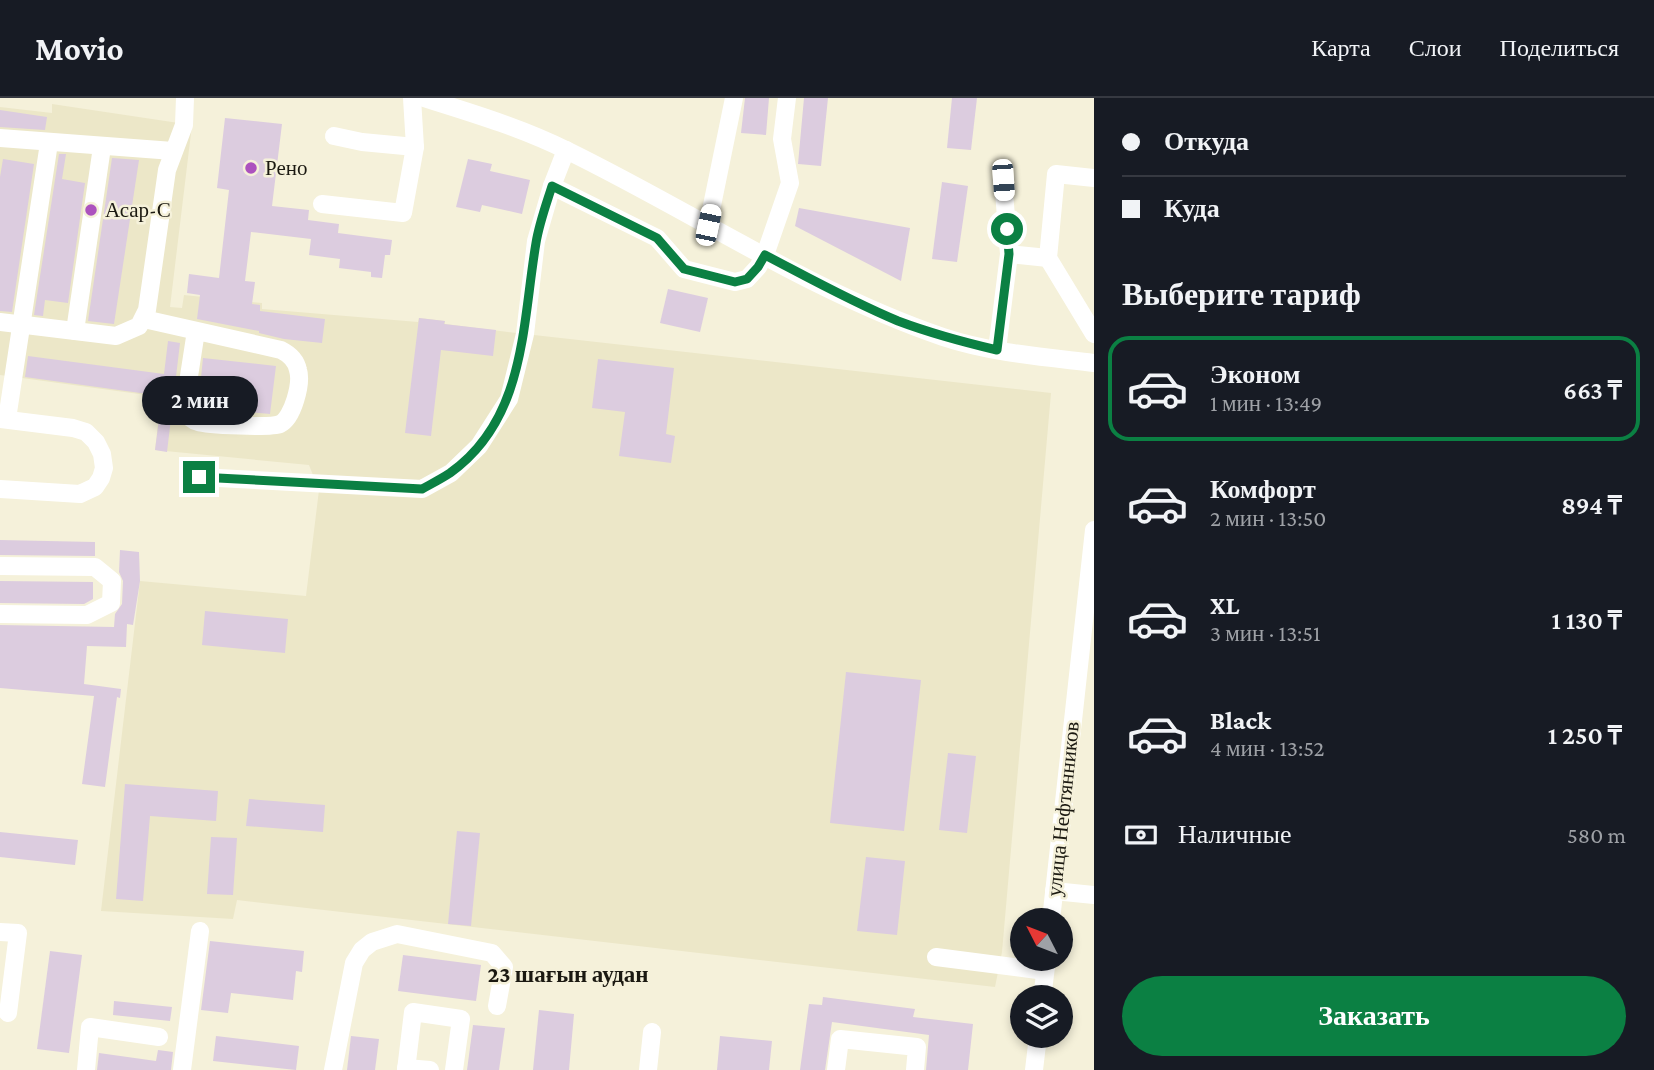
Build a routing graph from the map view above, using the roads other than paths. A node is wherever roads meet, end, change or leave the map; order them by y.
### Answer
1 (178, 98) edge
2 (185, 98) edge
3 (412, 98) edge
4 (424, 98) edge
5 (734, 98) edge
6 (787, 98) edge
7 (334, 136) dead end
8 (1, 143) edge
9 (49, 143) junction
10 (102, 147) junction
11 (415, 147) junction
12 (566, 150) junction
13 (173, 151) junction
14 (1094, 178) edge
15 (1003, 180) dead end
16 (552, 186) junction
17 (322, 204) dead end
18 (708, 225) junction
19 (1009, 254) junction
20 (765, 255) junction
21 (1048, 258) junction
22 (144, 319) junction
23 (0, 322) edge
24 (22, 324) junction
25 (75, 331) junction
26 (196, 331) junction
27 (1094, 334) edge
28 (997, 350) junction
29 (1094, 363) edge
30 (3, 419) edge
31 (199, 477) dead end
32 (0, 489) edge
33 (1094, 530) edge
34 (0, 566) edge
35 (0, 614) edge
36 (1054, 891) junction
37 (1094, 895) edge
38 (1052, 908) edge
39 (200, 931) dead end
40 (0, 932) edge
41 (936, 957) dead end
42 (1010, 962) edge
43 (497, 1006) dead end
44 (8, 1013) dead end
45 (652, 1031) dead end
46 (159, 1037) dead end
47 (1037, 1048) edge
48 (406, 1069) edge
49 (86, 1070) edge
50 (182, 1070) edge
51 (333, 1070) edge
52 (430, 1070) edge
53 (454, 1070) edge
54 (648, 1070) edge
55 (836, 1070) edge
56 (915, 1070) edge
57 (1034, 1070) edge

1 - 2 street
2 - 13 street
3 - 11 street
4 - 12 street
5 - 18 street
6 - 20 street
7 - 11 street
8 - 9 street
9 - 10 street
9 - 24 street
10 - 13 street
10 - 25 street
11 - 17 street
12 - 16 street
12 - 18 street
13 - 22 street
14 - 21 street
15 - 19 street
16 - 20 street
16 - 31 street
18 - 20 street
19 - 21 street
19 - 28 street
20 - 28 street
21 - 27 street
22 - 25 street
22 - 26 street
23 - 24 street
24 - 25 street
24 - 30 street
26 - 26 street
28 - 29 street
30 - 32 street
33 - 36 street, улица Нефтянников
34 - 35 street
36 - 37 street
36 - 38 street, улица Нефтянников
39 - 50 street
40 - 44 street
41 - 42 street
43 - 51 street
45 - 54 street
46 - 49 street
47 - 57 street
48 - 52 street
48 - 53 street
55 - 56 street

